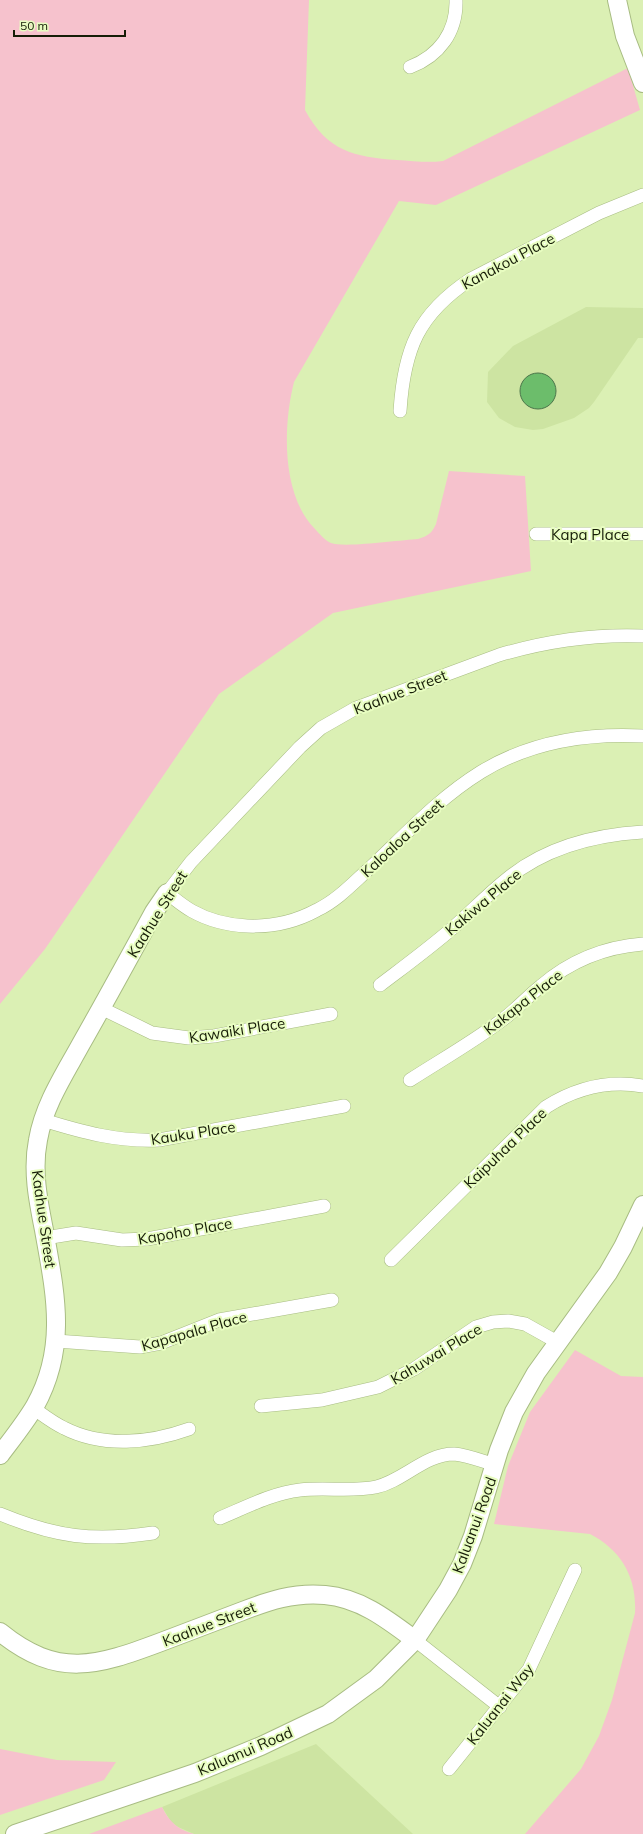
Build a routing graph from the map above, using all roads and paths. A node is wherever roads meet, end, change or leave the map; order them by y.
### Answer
1 (456, 0) edge
2 (617, 0) edge
3 (638, 59) edge
4 (410, 67) dead end
5 (643, 83) edge
6 (643, 195) edge
7 (400, 411) dead end
8 (536, 534) dead end
9 (643, 534) edge
10 (643, 636) edge
11 (643, 736) edge
12 (643, 832) edge
13 (167, 893) junction
14 (643, 944) edge
15 (380, 985) dead end
16 (101, 1008) junction
17 (331, 1014) dead end
18 (410, 1080) dead end
19 (643, 1086) edge
20 (344, 1106) dead end
21 (43, 1120) junction
22 (643, 1205) edge
23 (324, 1206) dead end
24 (45, 1238) junction
25 (391, 1260) dead end
26 (332, 1300) dead end
27 (56, 1341) junction
28 (559, 1343) junction
29 (261, 1406) dead end
30 (34, 1408) junction
31 (189, 1429) dead end
32 (0, 1455) edge
33 (495, 1465) junction
34 (0, 1514) edge
35 (220, 1518) dead end
36 (153, 1533) dead end
37 (574, 1570) dead end
38 (0, 1632) edge
39 (415, 1640) junction
40 (500, 1706) junction
41 (449, 1768) dead end
42 (15, 1834) edge

1 - 4 street
2 - 3 street
3 - 5 street
6 - 7 street, Kanakou Place
8 - 9 street, Kapa Place
10 - 13 street, Kaahue Street
11 - 13 street, Kaloaloa Street
12 - 15 street, Kakiwa Place
13 - 16 street, Kaahue Street
14 - 18 street, Kakapa Place
16 - 17 street, Kawaiki Place
16 - 21 street, Kaahue Street
19 - 25 street, Kaipuhaa Place
20 - 21 street, Kauku Place
21 - 24 street, Kaahue Street
22 - 28 street, Kaluanui Road
23 - 24 street, Kapoho Place
24 - 27 street, Kaahue Street
26 - 27 street, Kapapala Place
27 - 30 street, Kaahue Street
28 - 29 street, Kahuwai Place
28 - 33 street, Kaluanui Road
30 - 31 street
30 - 32 street, Kaahue Street
33 - 35 street
33 - 39 street, Kaluanui Road
34 - 36 street
37 - 40 street, Kaluanai Way
38 - 39 street, Kaahue Street
39 - 40 street
39 - 42 street, Kaluanui Road
40 - 41 street, Kaluanai Way

